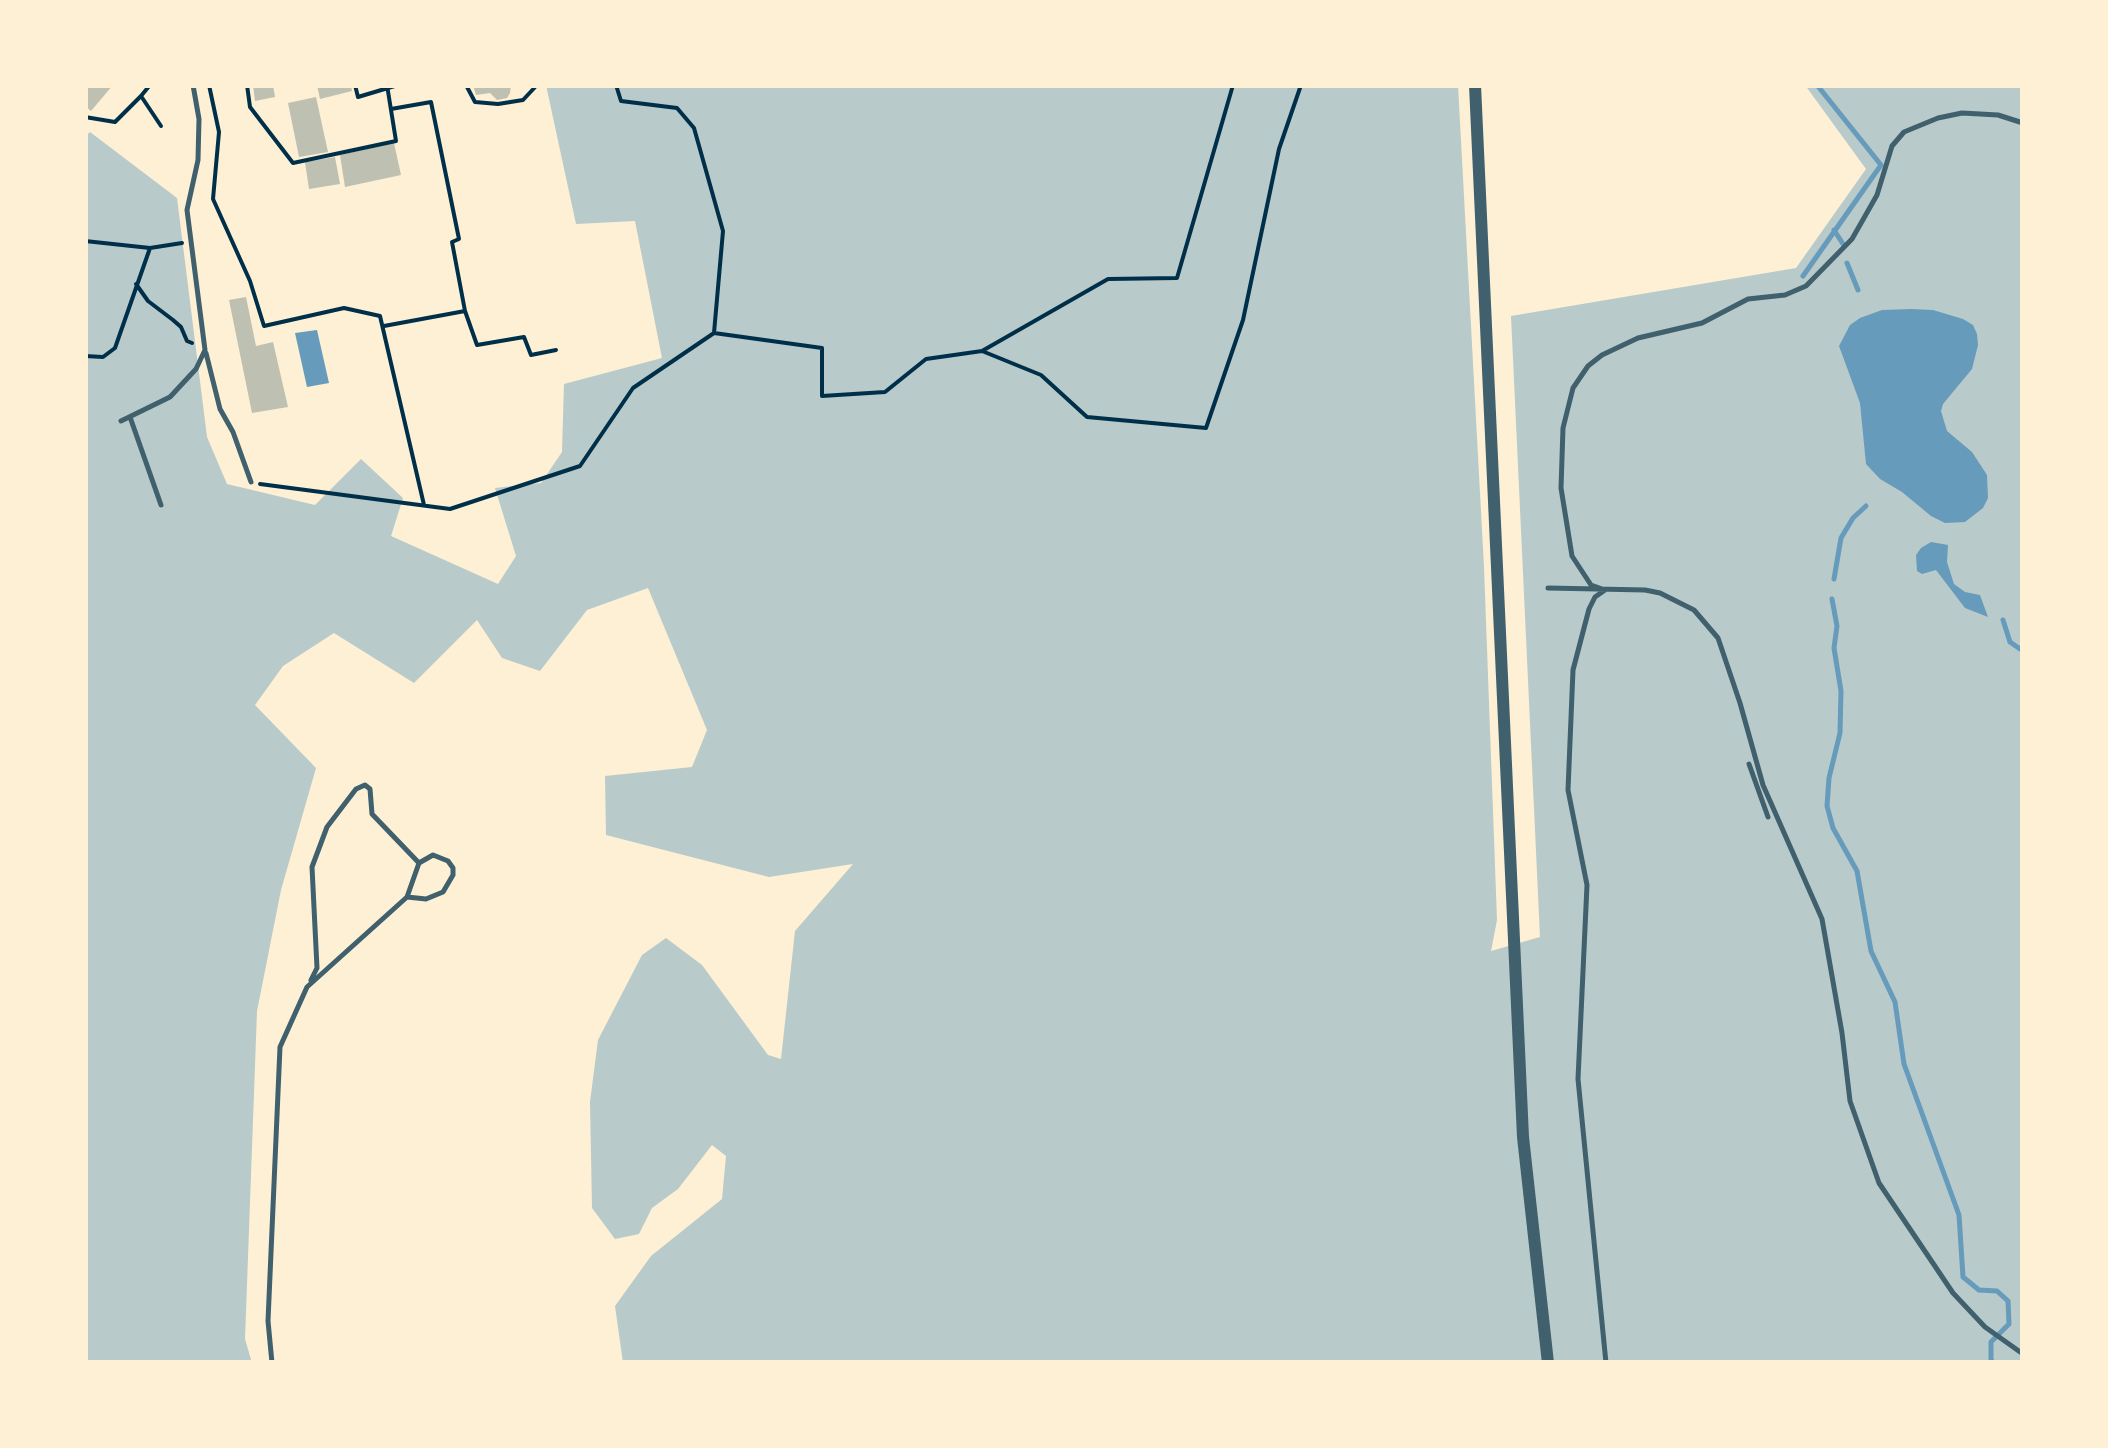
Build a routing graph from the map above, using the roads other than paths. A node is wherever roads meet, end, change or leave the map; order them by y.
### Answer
1 (193, 85) edge
2 (1474, 85) edge
3 (2023, 123) edge
4 (206, 350) junction
5 (130, 417) junction
6 (122, 421) dead end
7 (250, 482) road end
8 (161, 505) dead end
9 (1548, 588) dead end
10 (1605, 590) junction
11 (1749, 764) dead end
12 (1768, 816) dead end
13 (419, 863) junction
14 (406, 897) junction
15 (307, 987) junction
16 (2023, 1354) edge
17 (272, 1363) edge
18 (1548, 1363) edge
19 (1606, 1363) edge

1 - 4 lane
2 - 18 street
3 - 10 lane
4 - 5 lane
4 - 7 lane
5 - 6 lane
5 - 8 lane
9 - 10 lane
10 - 16 lane
10 - 19 lane
11 - 12 lane
13 - 14 lane
13 - 14 lane
13 - 15 lane
14 - 15 lane
15 - 17 lane

